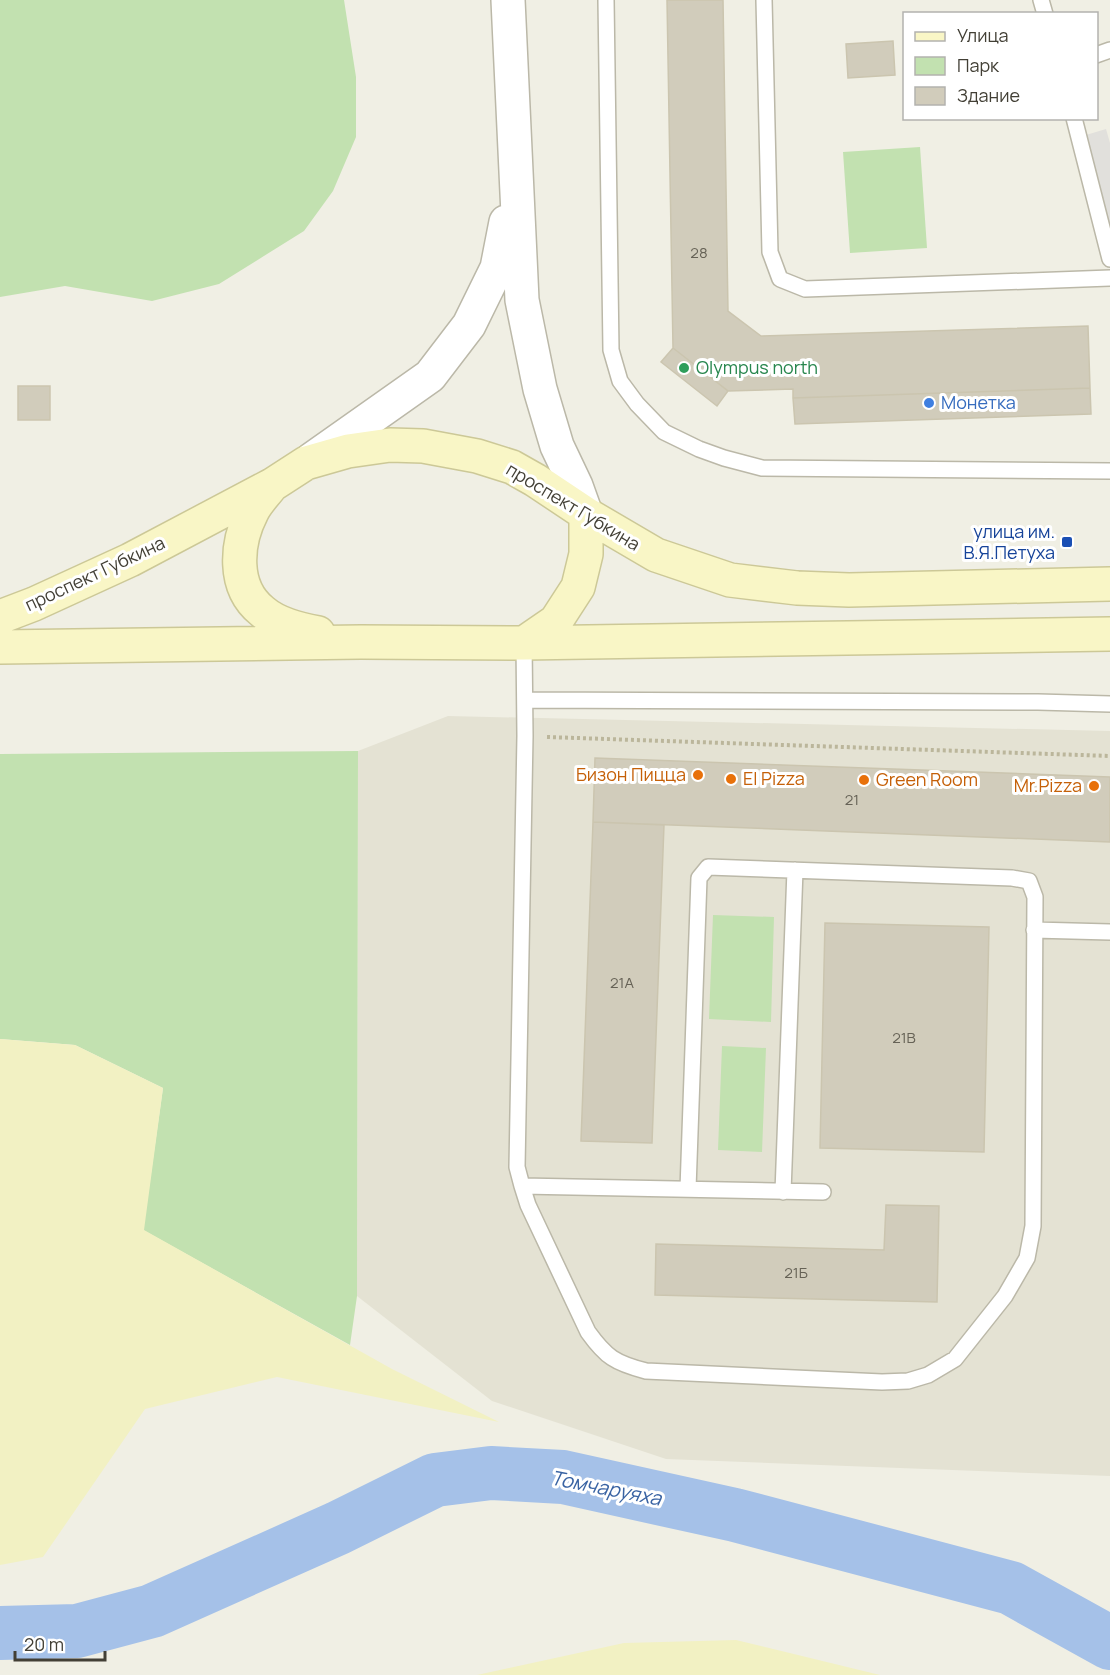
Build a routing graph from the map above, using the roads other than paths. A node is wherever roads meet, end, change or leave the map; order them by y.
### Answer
1 (508, 0) edge
2 (606, 0) edge
3 (764, 0) edge
4 (1075, 120) edge
5 (515, 179) junction
6 (1110, 259) edge
7 (1110, 278) edge
8 (306, 463) junction
9 (1110, 471) edge
10 (272, 485) junction
11 (586, 514) junction
12 (1110, 584) edge
13 (0, 617) edge
14 (1110, 634) edge
15 (361, 642) junction
16 (524, 643) junction
17 (0, 646) edge
18 (525, 700) junction
19 (1110, 704) edge
20 (795, 870) junction
21 (1034, 930) junction
22 (1110, 932) edge
23 (522, 1186) junction
24 (688, 1189) junction
25 (783, 1192) junction
26 (823, 1192) dead end

1 - 5 street
2 - 9 lane
3 - 7 lane
4 - 6 lane
5 - 8 street
5 - 11 street
8 - 10 main road, проспект Губкина
8 - 11 main road, проспект Губкина
10 - 13 main road, проспект Губкина
10 - 15 main road
11 - 12 main road, проспект Губкина
11 - 16 main road
14 - 16 main road
15 - 16 main road
15 - 17 main road
16 - 18 lane
18 - 19 lane
18 - 23 lane
20 - 21 lane
20 - 24 lane
20 - 25 lane
21 - 22 lane
21 - 23 lane
23 - 24 lane
24 - 25 lane
25 - 26 lane

